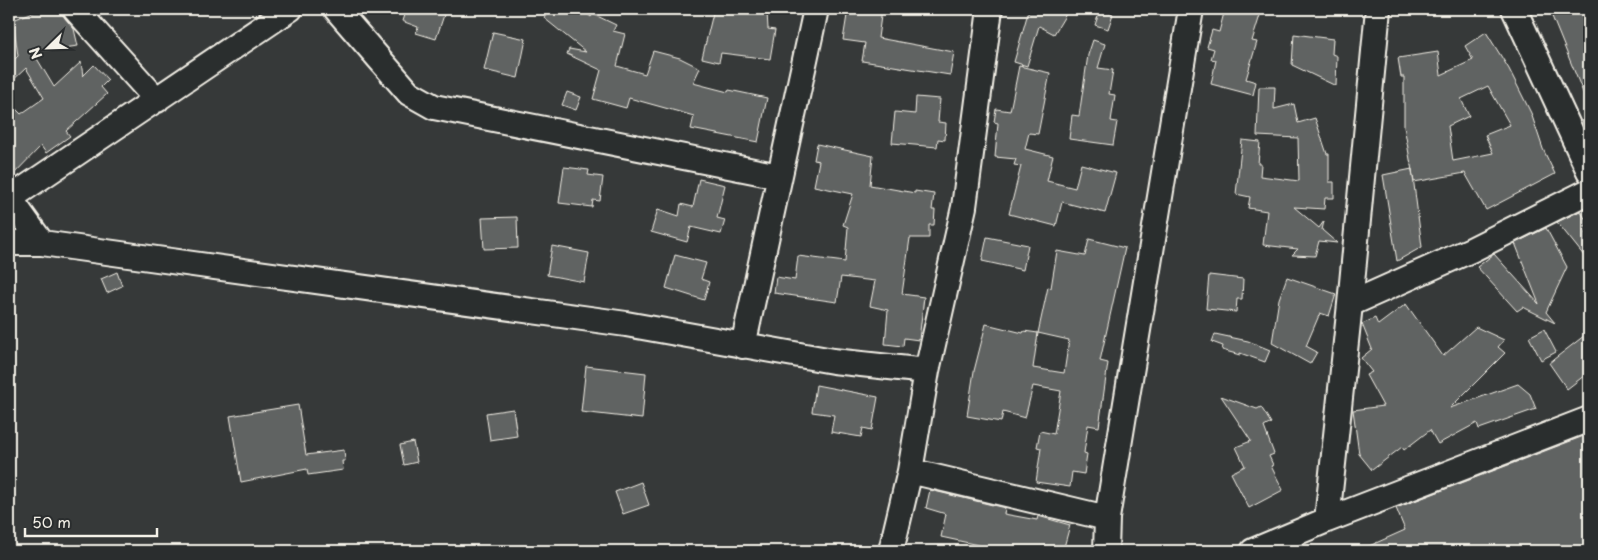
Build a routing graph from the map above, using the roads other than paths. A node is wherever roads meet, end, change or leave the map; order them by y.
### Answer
1 (75, 9) edge
2 (290, 9) edge
3 (336, 9) edge
4 (816, 9) edge
5 (990, 9) edge
6 (1191, 9) edge
7 (1378, 9) edge
8 (1514, 9) edge
9 (157, 100) junction
10 (1589, 171) edge
11 (779, 176) junction
12 (1589, 191) edge
13 (9, 198) edge
14 (9, 243) edge
15 (42, 243) junction
16 (1350, 304) junction
17 (743, 346) junction
18 (927, 371) junction
19 (1589, 419) edge
20 (910, 471) junction
21 (1107, 518) junction
22 (1327, 520) junction
23 (891, 551) edge
24 (1106, 551) edge
25 (1253, 551) edge

1 - 9 street
2 - 9 street
3 - 11 street
4 - 11 street
5 - 18 street
6 - 21 street
7 - 16 street
8 - 10 street
9 - 13 street
11 - 17 street
12 - 16 street
13 - 15 street
14 - 15 street
15 - 17 street
16 - 22 street
17 - 18 street
18 - 20 street
19 - 22 street
20 - 21 street
20 - 23 street
21 - 24 street
22 - 25 street

